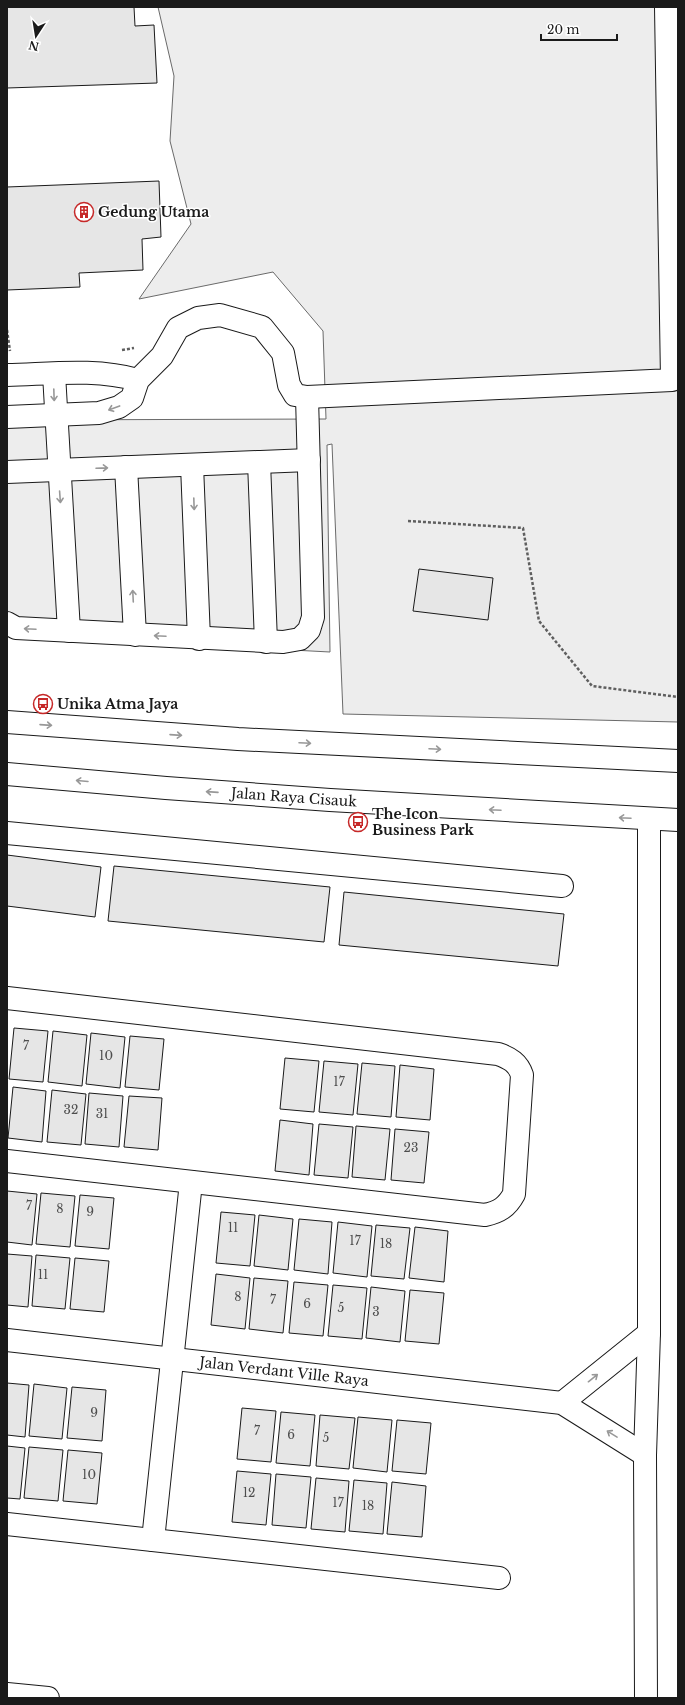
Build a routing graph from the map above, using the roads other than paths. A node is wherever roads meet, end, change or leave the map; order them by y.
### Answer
1 (666, 7) edge
2 (54, 374) junction
3 (7, 375) edge
4 (138, 380) junction
5 (307, 397) junction
6 (55, 416) junction
7 (7, 417) edge
8 (308, 460) junction
9 (259, 462) junction
10 (192, 465) junction
11 (126, 467) junction
12 (59, 470) junction
13 (7, 472) edge
14 (7, 623) edge
15 (69, 631) junction
16 (135, 635) junction
17 (199, 639) junction
18 (266, 642) junction
19 (7, 722) edge
20 (678, 761) edge
21 (7, 774) edge
22 (649, 819) junction
23 (678, 820) edge
24 (7, 833) edge
25 (562, 886) dead end
26 (7, 998) edge
27 (7, 1161) edge
28 (191, 1182) junction
29 (649, 1333) junction
30 (7, 1340) edge
31 (173, 1359) junction
32 (562, 1403) junction
33 (645, 1455) junction
34 (7, 1524) edge
35 (153, 1540) junction
36 (499, 1578) dead end
37 (7, 1694) edge
38 (48, 1698) edge
39 (646, 1698) edge

1 - 5 street
2 - 3 street
2 - 4 street
2 -> 6 street
4 - 5 street
4 -> 6 street
5 - 8 street
6 - 7 street
6 - 12 street
8 - 9 street
8 - 18 street
9 - 10 street
9 - 18 street
10 - 11 street
10 -> 17 street
12 -> 11 street
16 -> 11 street
12 - 13 street
12 -> 15 street
15 -> 14 street
15 - 16 street
17 -> 16 street
17 - 18 street
19 -> 20 street
22 -> 21 street, Jalan Raya Cisauk
22 - 23 street, Jalan Raya Cisauk
22 - 29 street
24 - 25 street
26 - 28 street
27 - 28 street
28 - 31 street
32 -> 29 street
29 - 33 street
30 - 31 street, Jalan Verdant Ville Raya
31 - 32 street, Jalan Verdant Ville Raya
31 - 35 street
33 -> 32 street, Jalan Verdant Ville Raya
33 - 39 street
34 - 35 street
35 - 36 street
37 - 38 street

